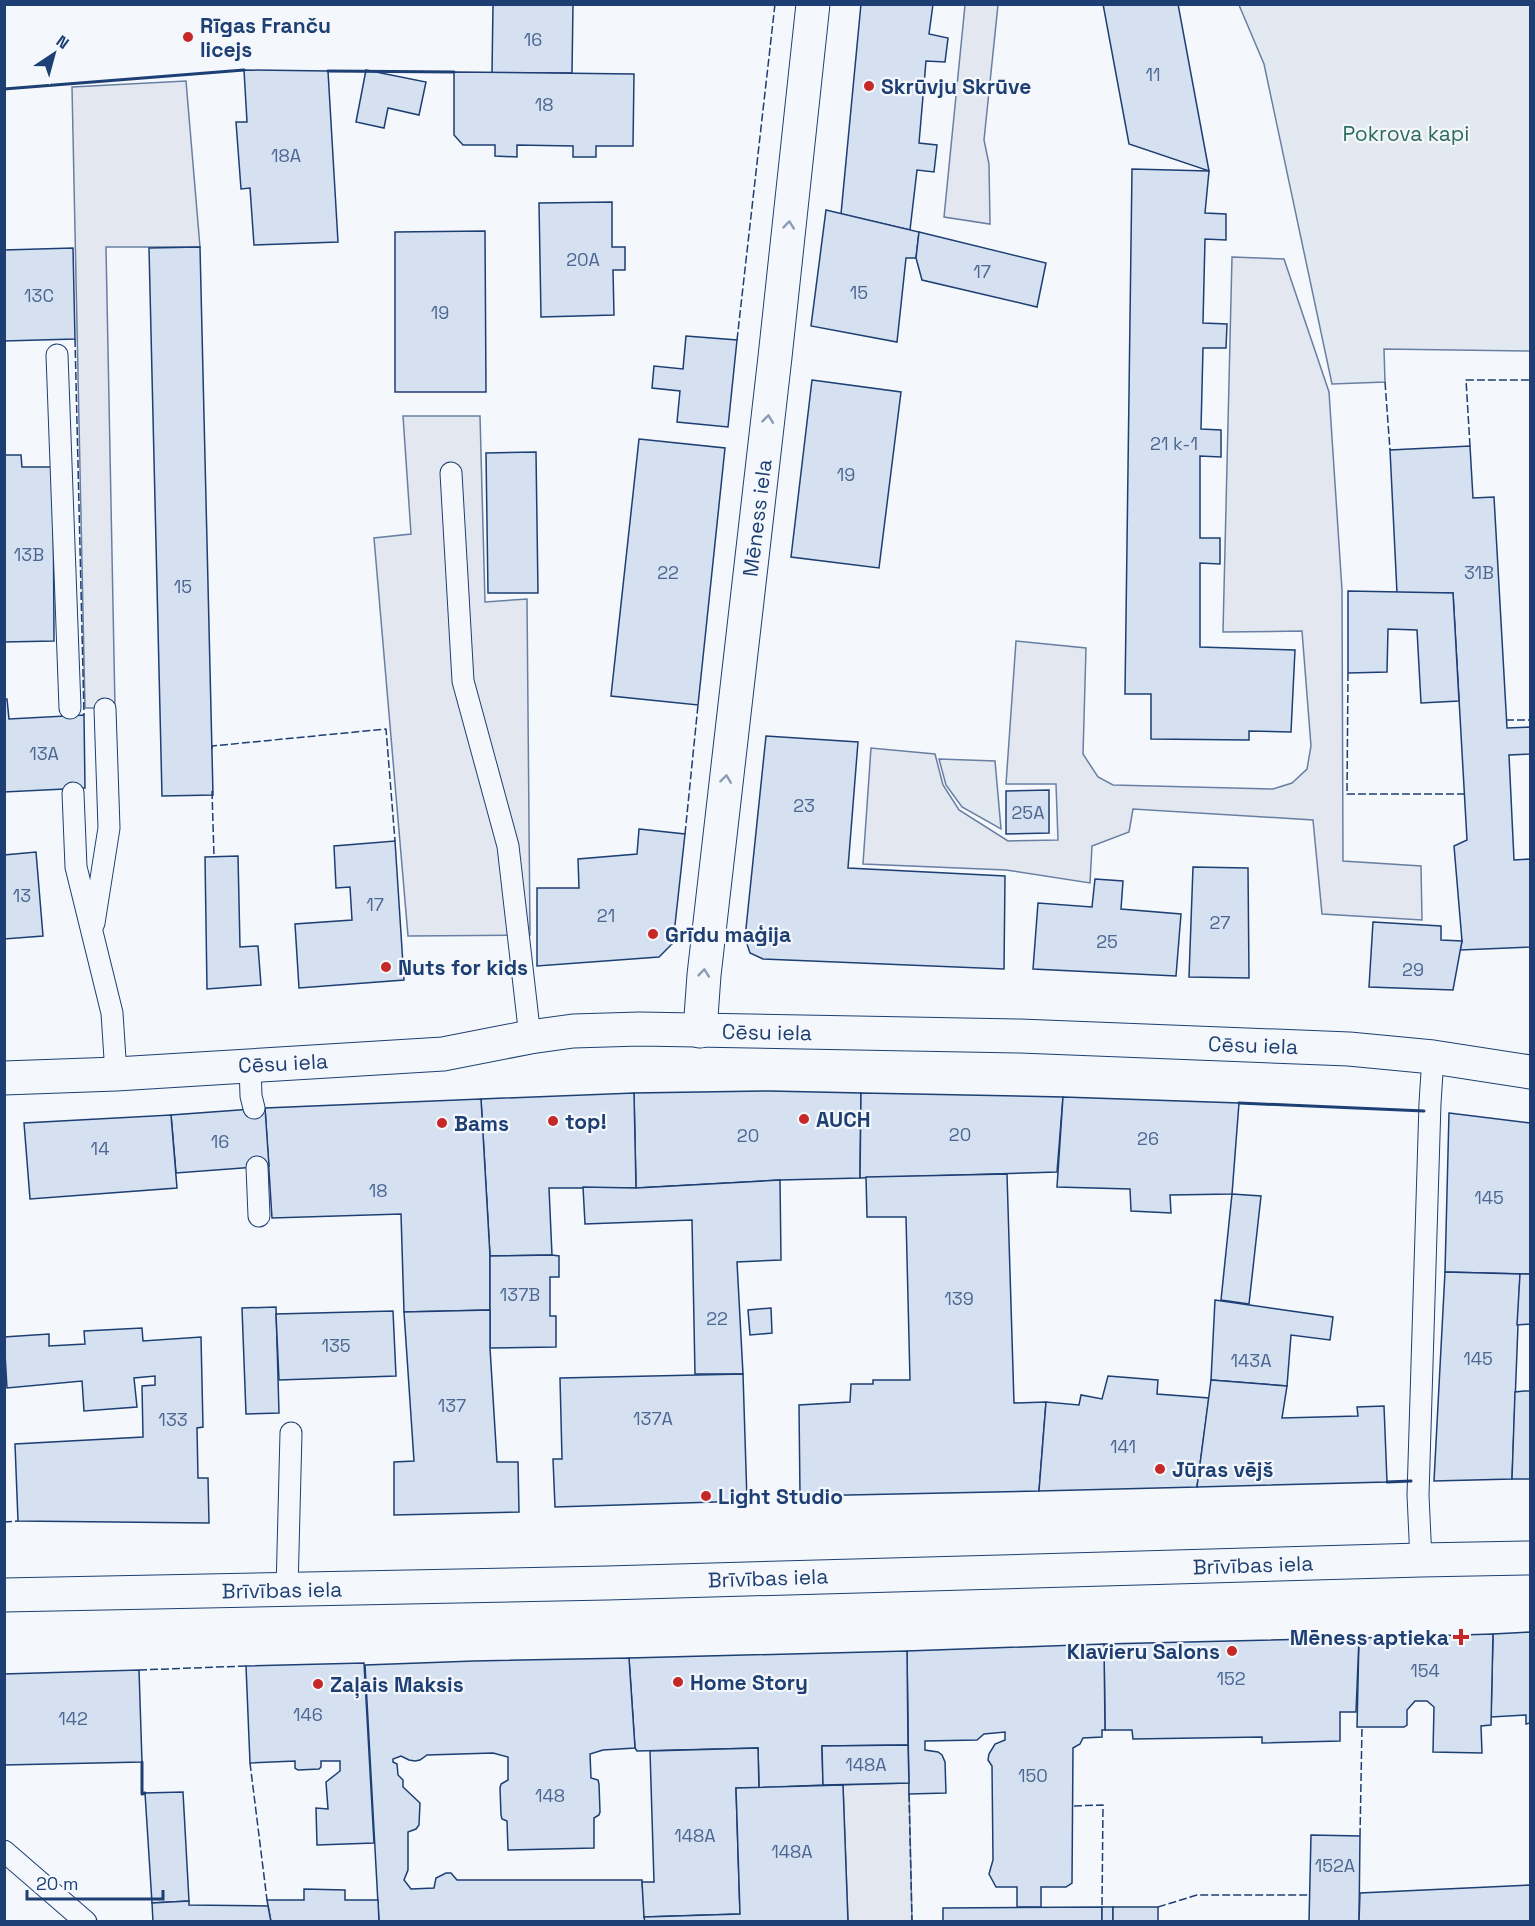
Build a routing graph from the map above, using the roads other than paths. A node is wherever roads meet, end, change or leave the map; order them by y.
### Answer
1 (813, 4) edge
2 (57, 355) dead end
3 (451, 473) dead end
4 (70, 708) dead end
5 (105, 709) dead end
6 (73, 793) dead end
7 (93, 933) junction
8 (700, 1031) junction
9 (530, 1037) junction
10 (1433, 1057) junction
11 (250, 1065) junction
12 (1530, 1072) edge
13 (116, 1074) junction
14 (4, 1078) edge
15 (254, 1108) dead end
16 (257, 1167) dead end
17 (259, 1216) dead end
18 (291, 1433) dead end
19 (1530, 1558) edge
20 (1421, 1560) junction
21 (287, 1590) junction
22 (4, 1595) edge
23 (4, 1851) edge
24 (86, 1922) edge

8 -> 1 main road, Mēness iela
2 - 4 lane
3 - 9 lane
5 - 7 lane
6 - 7 lane
7 - 13 lane
8 - 9 main road, Cēsu iela
8 - 10 main road, Cēsu iela
9 - 11 main road, Cēsu iela
10 - 12 main road, Cēsu iela
10 - 20 lane
11 - 13 main road, Cēsu iela
11 - 15 lane
13 - 14 main road, Cēsu iela
16 - 17 lane
18 - 21 lane
19 - 20 main road, Brīvības iela
20 - 21 main road, Brīvības iela
21 - 22 main road, Brīvības iela
23 - 24 lane

